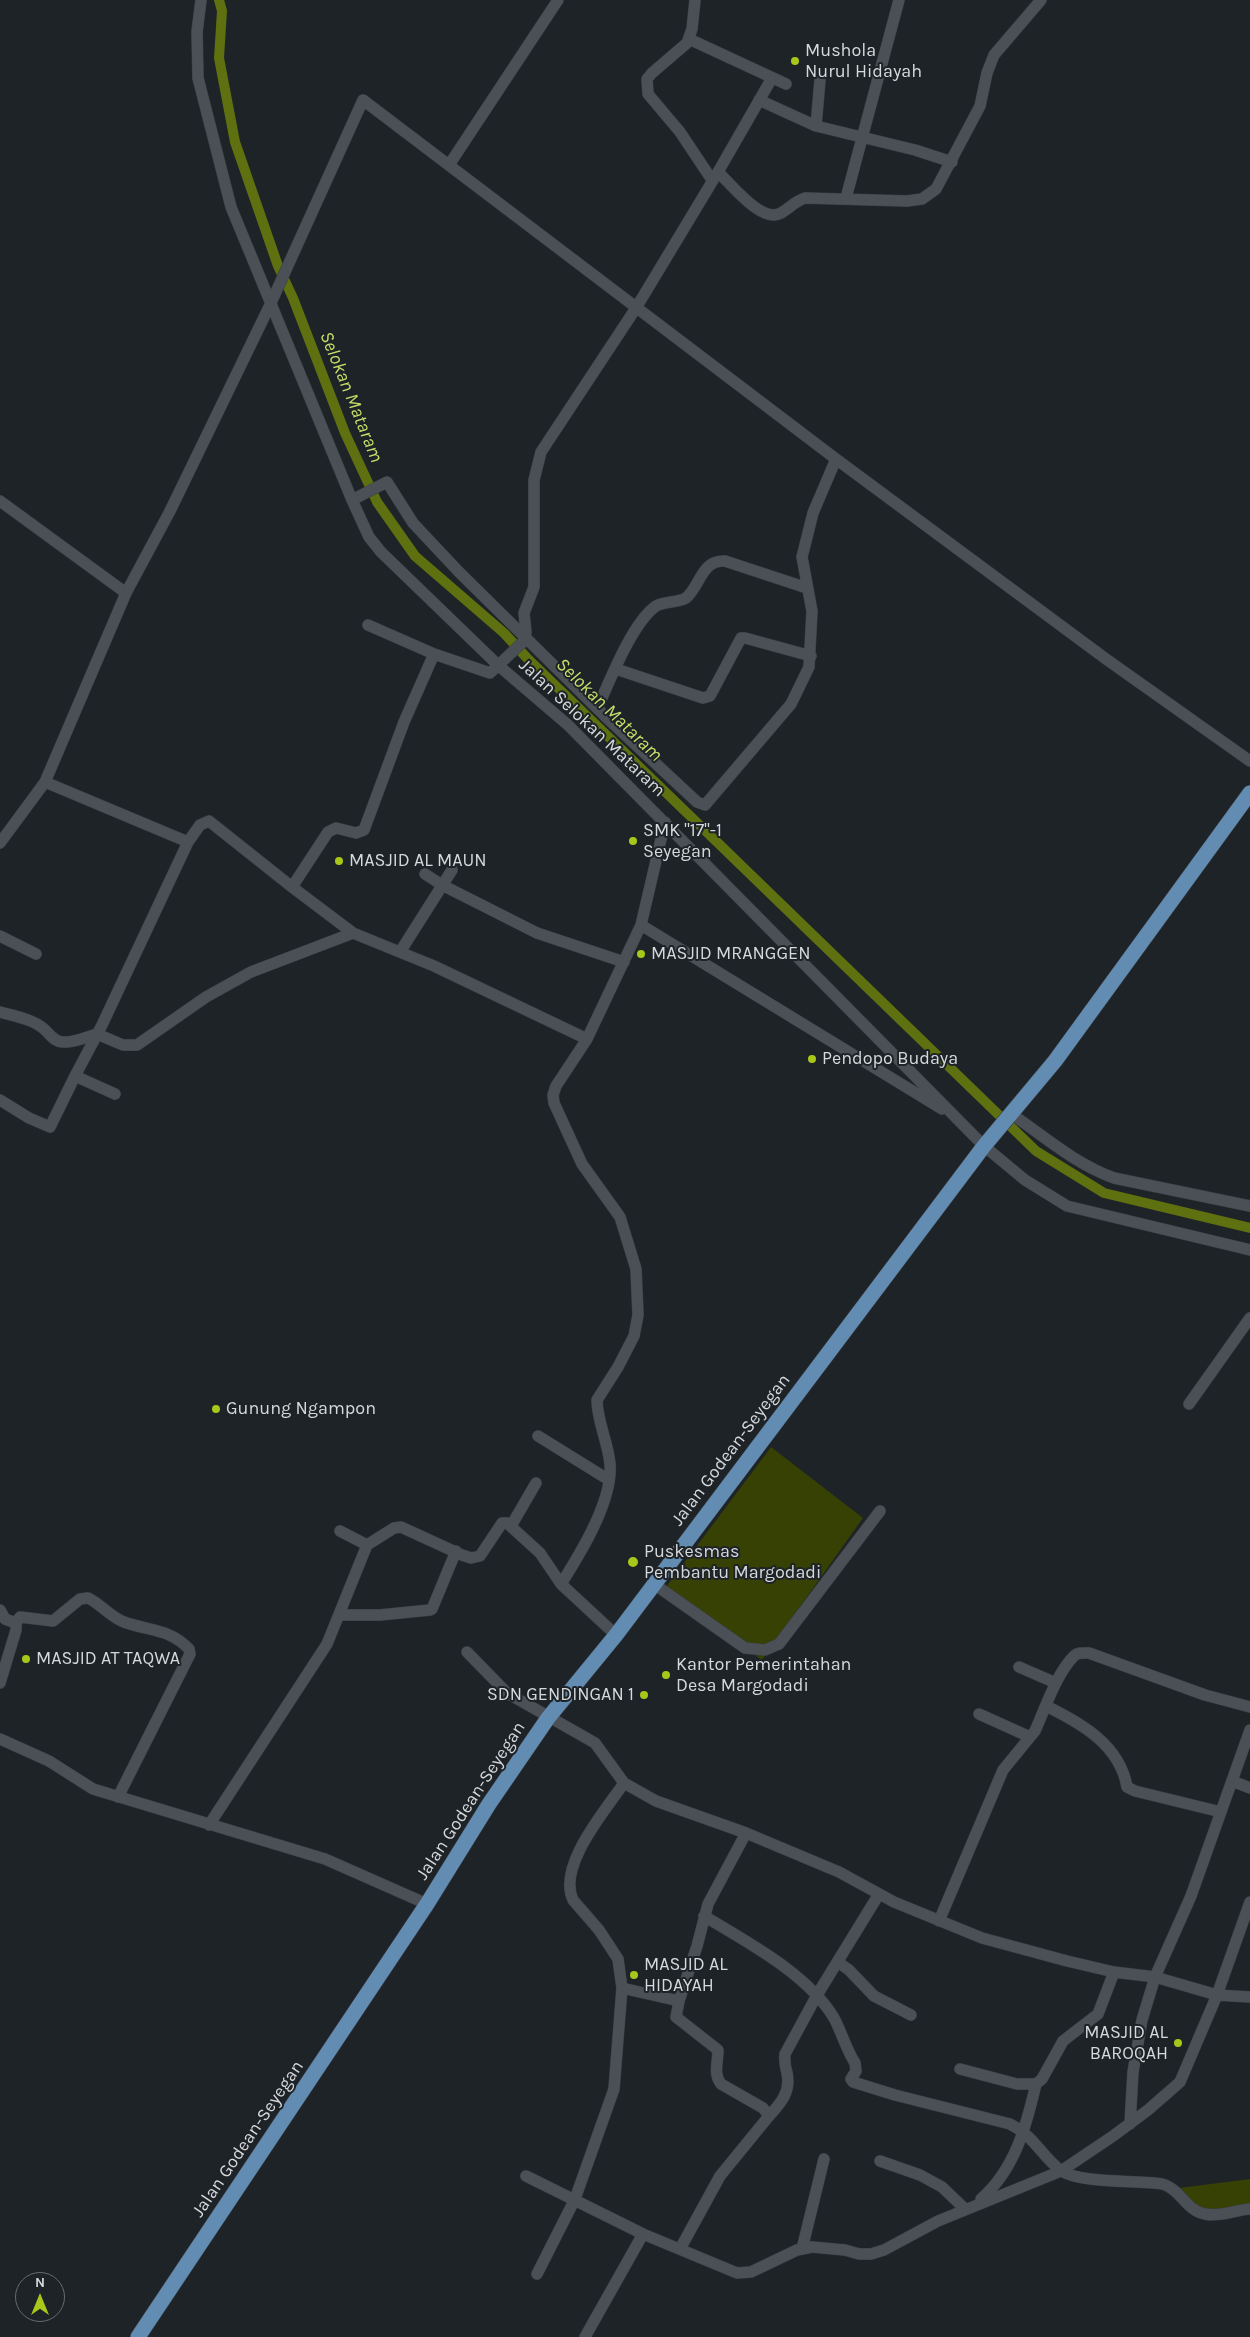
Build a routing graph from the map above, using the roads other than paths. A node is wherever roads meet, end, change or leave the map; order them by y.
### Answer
1 (201, 0) edge
2 (558, 0) edge
3 (695, 0) edge
4 (899, 0) edge
5 (1041, 0) edge
6 (693, 41) junction
7 (772, 78) junction
8 (820, 80) dead end
9 (786, 84) dead end
10 (759, 100) junction
11 (816, 126) junction
12 (862, 138) junction
13 (952, 162) junction
14 (450, 165) junction
15 (715, 176) junction
16 (846, 198) junction
17 (270, 305) junction
18 (636, 308) junction
19 (836, 459) junction
20 (352, 500) junction
21 (0, 501) edge
22 (807, 588) junction
23 (126, 593) junction
24 (368, 625) dead end
25 (525, 638) junction
26 (434, 654) junction
27 (811, 656) junction
28 (499, 666) junction
29 (616, 668) junction
30 (598, 707) junction
31 (1250, 761) edge
32 (45, 782) junction
33 (1250, 793) edge
34 (665, 822) junction
35 (188, 842) junction
36 (0, 843) edge
37 (452, 870) dead end
38 (425, 874) dead end
39 (439, 883) junction
40 (292, 887) junction
41 (640, 925) junction
42 (353, 933) junction
43 (0, 936) edge
44 (400, 952) junction
45 (36, 954) dead end
46 (624, 962) junction
47 (0, 1012) edge
48 (97, 1034) junction
49 (586, 1039) junction
50 (75, 1076) junction
51 (114, 1094) dead end
52 (0, 1100) edge
53 (1008, 1115) junction
54 (956, 1118) junction
55 (988, 1142) junction
56 (1250, 1206) edge
57 (1250, 1250) edge
58 (1250, 1318) edge
59 (1189, 1404) dead end
60 (538, 1436) dead end
61 (610, 1480) junction
62 (536, 1484) dead end
63 (880, 1511) dead end
64 (511, 1526) junction
65 (340, 1531) dead end
66 (367, 1545) junction
67 (456, 1551) junction
68 (561, 1584) junction
69 (654, 1584) junction
70 (0, 1610) edge
71 (339, 1615) junction
72 (16, 1623) junction
73 (616, 1635) junction
74 (467, 1652) dead end
75 (1019, 1666) dead end
76 (1056, 1683) junction
77 (0, 1684) edge
78 (1046, 1706) junction
79 (1250, 1708) edge
80 (979, 1714) dead end
81 (548, 1718) junction
82 (1250, 1730) edge
83 (1030, 1737) junction
84 (0, 1739) edge
85 (1232, 1780) junction
86 (624, 1784) junction
87 (1250, 1788) edge
88 (118, 1797) junction
89 (1221, 1812) junction
90 (209, 1825) junction
91 (746, 1833) junction
92 (879, 1894) junction
93 (1250, 1902) edge
94 (427, 1904) junction
95 (704, 1916) junction
96 (939, 1921) junction
97 (838, 1962) junction
98 (1114, 1972) junction
99 (1155, 1977) junction
100 (622, 1988) junction
101 (816, 1995) junction
102 (1218, 1995) junction
103 (1250, 1997) edge
104 (679, 2001) junction
105 (911, 2014) dead end
106 (960, 2069) dead end
107 (1036, 2084) junction
108 (769, 2116) junction
109 (1130, 2124) junction
110 (1024, 2131) junction
111 (824, 2158) dead end
112 (880, 2162) dead end
113 (1062, 2171) junction
114 (526, 2176) dead end
115 (575, 2199) junction
116 (970, 2207) junction
117 (1250, 2209) edge
118 (643, 2234) junction
119 (802, 2249) junction
120 (680, 2250) junction
121 (537, 2274) dead end
122 (138, 2337) edge
123 (585, 2337) edge

1 - 17 street, Jalan Selokan Mataram
2 - 14 street
3 - 6 street
4 - 12 street
5 - 13 street
6 - 7 street
6 - 15 street
7 - 9 street
7 - 10 street
8 - 11 street
10 - 11 street
10 - 15 street
11 - 12 street
12 - 13 street
12 - 16 street
13 - 16 street
14 - 17 street
14 - 18 street
15 - 16 street
15 - 18 street
17 - 20 street, Jalan Selokan Mataram
17 - 23 street
18 - 19 street
18 - 25 street
19 - 22 street
19 - 31 street
20 - 25 street
20 - 28 street, Jalan Selokan Mataram
21 - 23 street
22 - 27 street
22 - 29 street
23 - 32 street
24 - 26 street
25 - 28 street
25 - 30 street
26 - 28 street
26 - 40 street
27 - 29 street
27 - 30 street
28 - 34 street, Jalan Selokan Mataram
29 - 30 street
32 - 35 street
32 - 36 street
33 - 53 main road, Jalan Godean-Seyegan
34 - 41 street
34 - 54 street, Jalan Selokan Mataram
35 - 40 street
35 - 48 street
37 - 39 street
38 - 39 street
39 - 44 street
39 - 46 street
40 - 42 street
41 - 46 street
41 - 54 street
42 - 44 street
42 - 48 street
43 - 45 street
44 - 49 street
46 - 49 street
47 - 48 street
48 - 50 street
49 - 61 street
50 - 51 street
50 - 52 street
53 - 55 main road, Jalan Godean-Seyegan
53 - 56 street
54 - 55 street, Jalan Selokan Mataram
55 - 57 street, Jalan Selokan Mataram
55 - 69 main road, Jalan Godean-Seyegan
58 - 59 street
60 - 61 street
61 - 68 street
62 - 64 street
63 - 69 street
64 - 67 street
64 - 68 street
65 - 66 street
66 - 67 street
66 - 71 street
67 - 71 street
68 - 73 street
69 - 73 main road, Jalan Godean-Seyegan
70 - 72 street
71 - 90 street
72 - 77 street
72 - 88 street
73 - 81 main road, Jalan Godean-Seyegan
74 - 81 street
75 - 76 street
76 - 78 street
76 - 79 street
78 - 83 street
78 - 89 street
80 - 83 street
81 - 86 street
81 - 94 main road, Jalan Godean-Seyegan
82 - 85 street
83 - 96 street
84 - 88 street
85 - 87 street
85 - 89 street
86 - 91 street
86 - 100 street
88 - 90 street
89 - 99 street
90 - 94 street
91 - 92 street
91 - 95 street
92 - 96 street
92 - 97 street
93 - 102 street
94 - 122 main road, Jalan Godean-Seyegan
95 - 101 street
95 - 104 street
96 - 98 street
97 - 101 street
97 - 105 street
98 - 99 street
98 - 107 street
99 - 102 street
99 - 109 street
100 - 104 street
100 - 115 street
101 - 108 street
101 - 110 street
102 - 103 street
102 - 109 street
104 - 108 street
106 - 107 street
107 - 110 street
108 - 120 street
109 - 113 street
110 - 113 street
110 - 116 street
111 - 119 street
112 - 116 street
113 - 116 street
113 - 117 street
114 - 115 street
115 - 118 street
115 - 121 street
116 - 119 street
118 - 120 street
118 - 123 street
119 - 120 street

